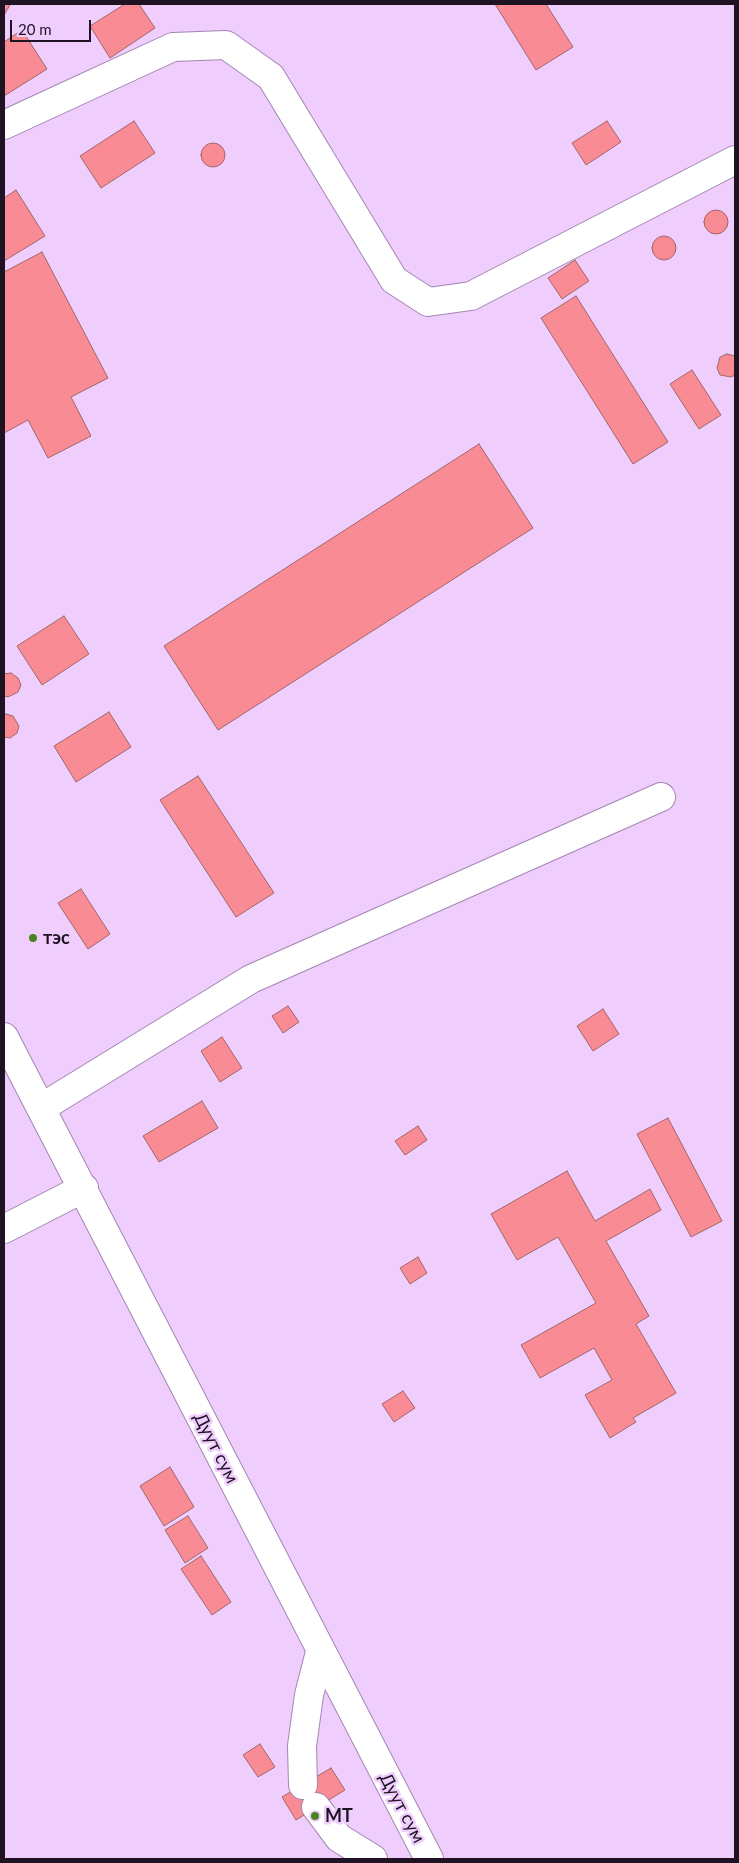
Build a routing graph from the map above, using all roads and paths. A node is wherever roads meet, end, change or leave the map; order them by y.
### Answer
1 (4, 125) edge
2 (735, 160) edge
3 (661, 797) dead end
4 (4, 1037) edge
5 (41, 1108) junction
6 (84, 1188) junction
7 (4, 1229) edge
8 (320, 1652) junction
9 (373, 1859) edge
10 (428, 1859) edge

1 - 2 street
3 - 5 street
4 - 5 street, Дуут сум
5 - 6 street, Дуут сум
6 - 7 street
6 - 8 street, Дуут сум
8 - 9 street
8 - 10 street, Дуут сум

